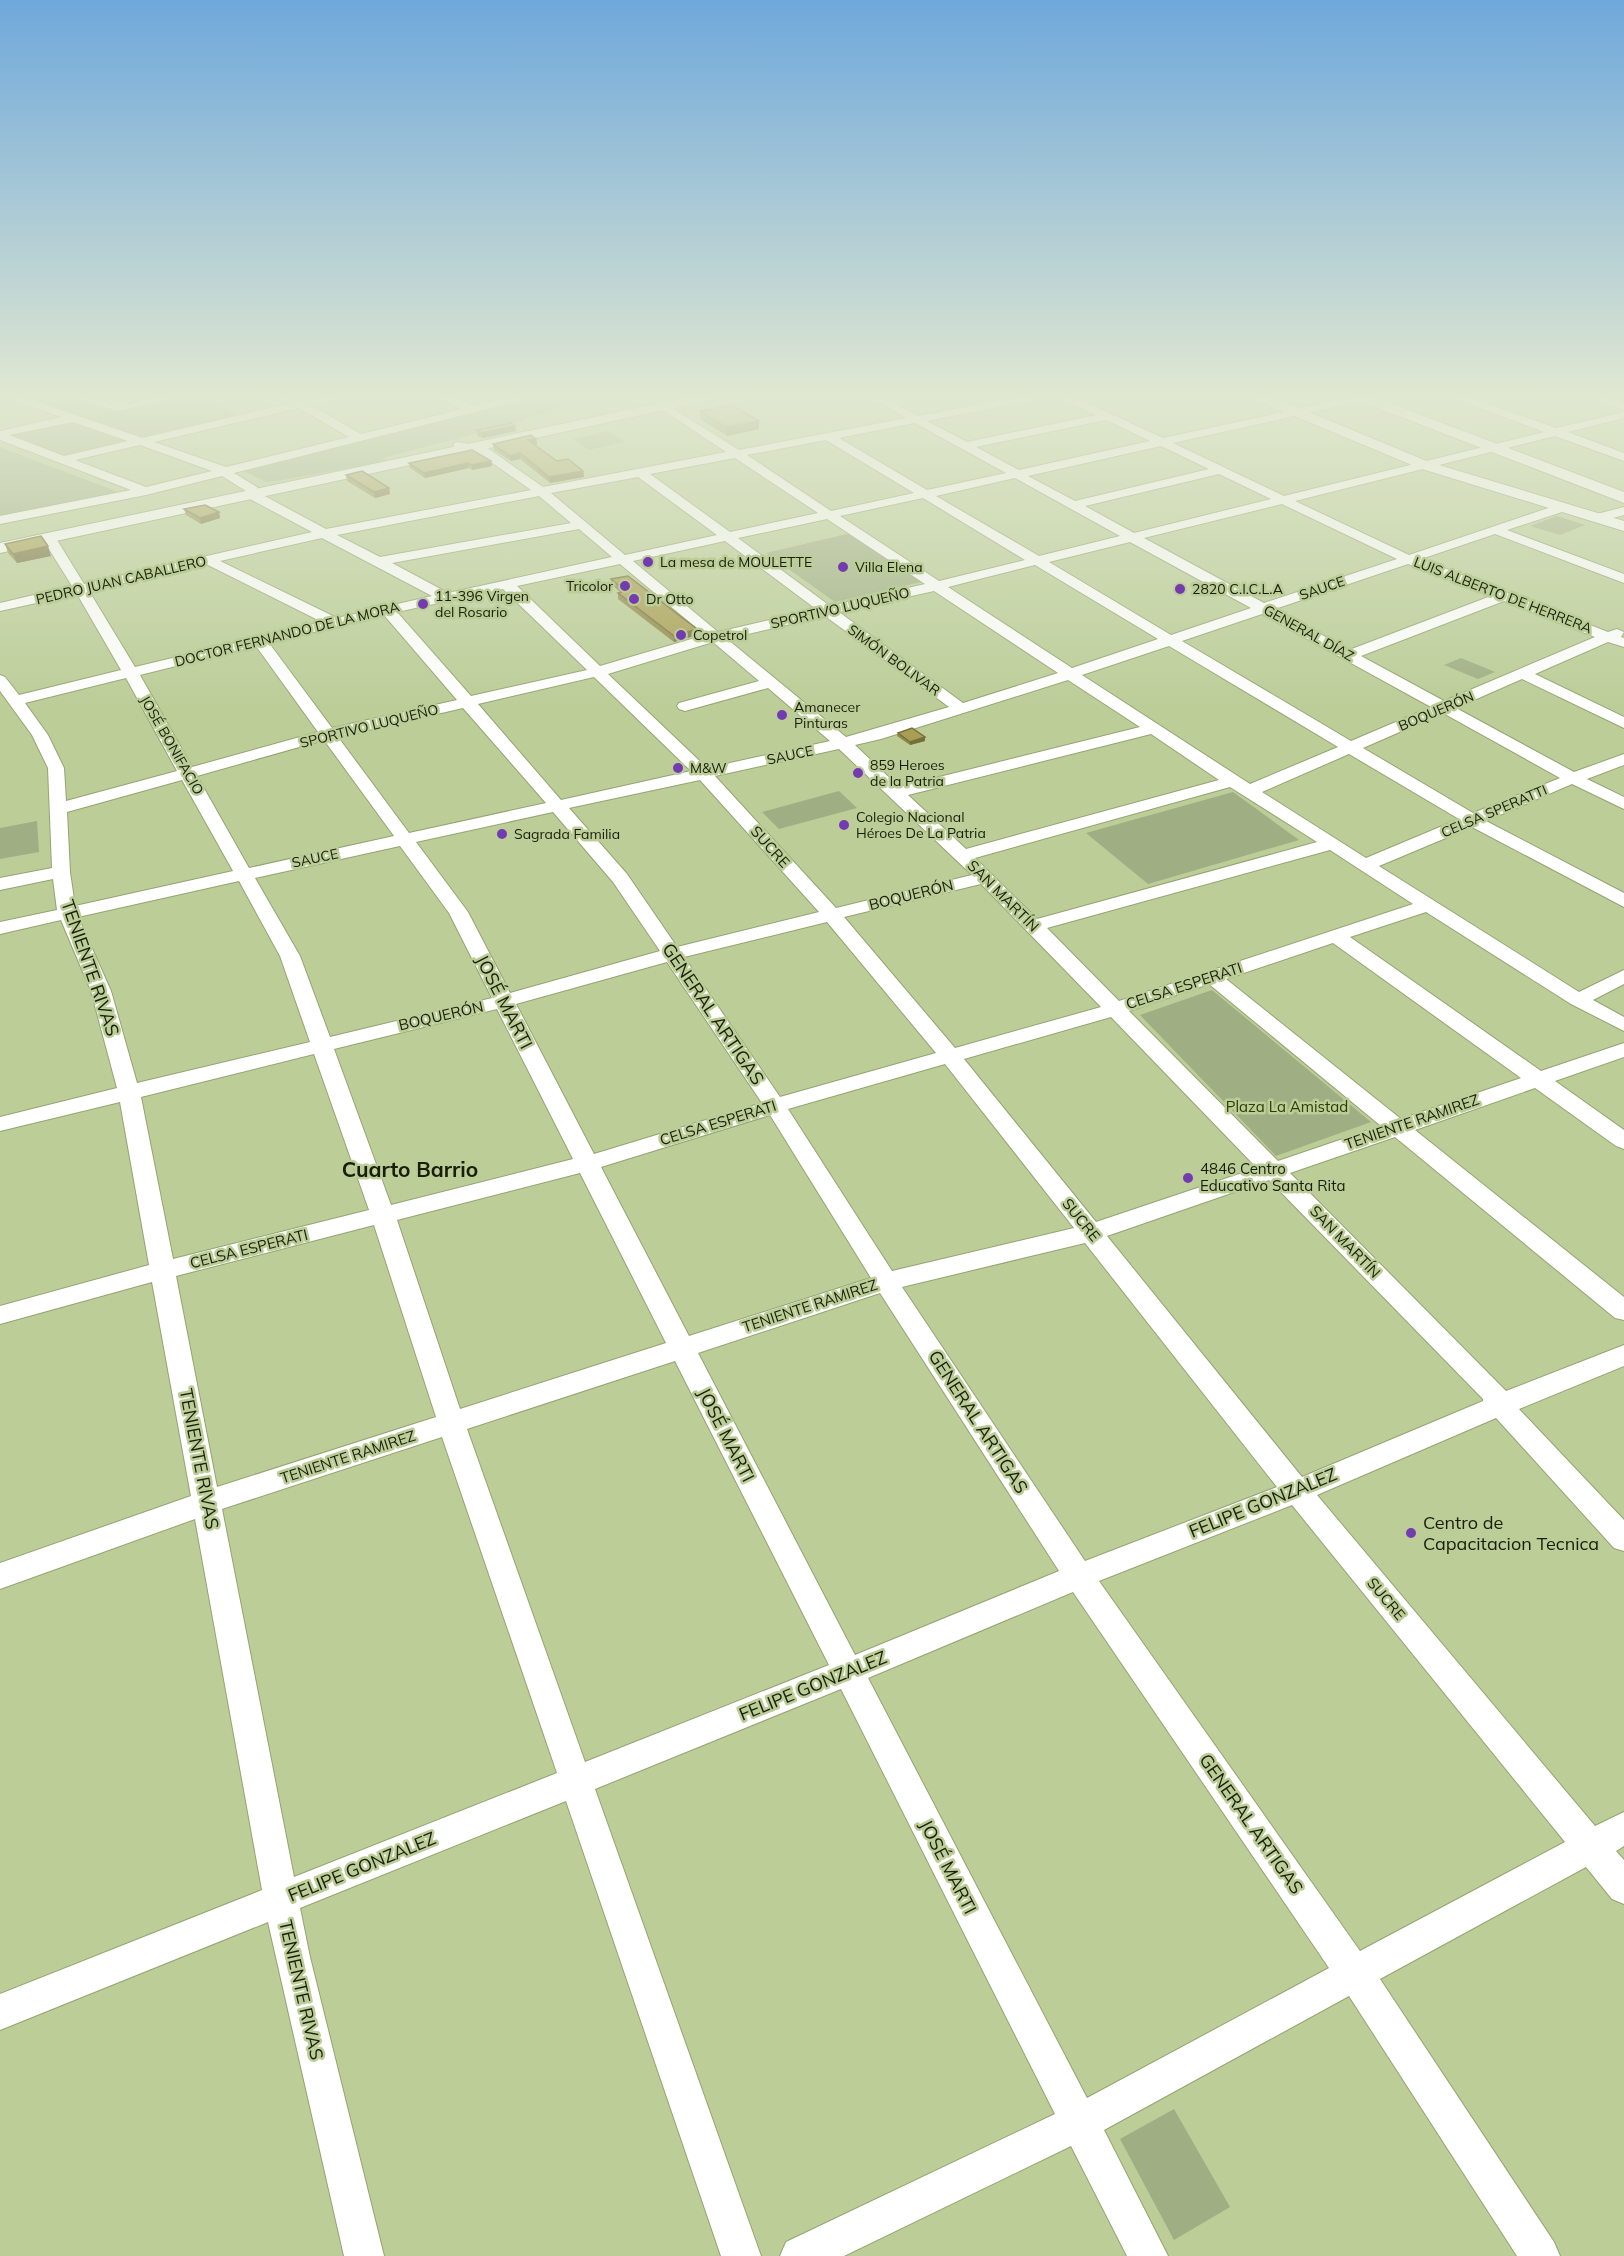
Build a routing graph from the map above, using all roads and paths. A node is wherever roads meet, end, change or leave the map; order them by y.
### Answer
1 (109, 498) edge
2 (220, 498) edge
3 (224, 498) edge
4 (268, 498) edge
5 (509, 498) edge
6 (549, 498) edge
7 (675, 498) edge
8 (804, 498) edge
9 (905, 498) edge
10 (933, 498) edge
11 (1063, 498) edge
12 (1103, 498) edge
13 (1279, 498) edge
14 (1290, 498) edge
15 (1532, 498) edge
16 (1283, 500) junction
17 (1075, 505) junction
18 (1560, 507) junction
19 (1624, 511) edge
20 (828, 514) junction
21 (1598, 518) junction
22 (0, 520) edge
23 (581, 525) junction
24 (1624, 526) edge
25 (1495, 530) junction
26 (325, 533) junction
27 (1133, 536) junction
28 (726, 537) junction
29 (49, 538) junction
30 (0, 543) edge
31 (0, 548) edge
32 (621, 559) junction
33 (1037, 559) junction
34 (1408, 559) junction
35 (208, 560) junction
36 (377, 562) junction
37 (1624, 579) edge
38 (505, 583) junction
39 (936, 586) junction
40 (81, 588) junction
41 (1505, 596) junction
42 (445, 597) junction
43 (0, 607) edge
44 (1263, 608) junction
45 (387, 610) junction
46 (827, 611) junction
47 (334, 622) junction
48 (714, 637) junction
49 (1619, 637) edge
50 (1171, 639) junction
51 (260, 640) junction
52 (1349, 655) junction
53 (597, 672) junction
54 (130, 673) junction
55 (1070, 674) junction
56 (1522, 674) junction
57 (0, 680) edge
58 (770, 683) junction
59 (15, 701) junction
60 (468, 702) junction
61 (685, 706) dead end
62 (1444, 707) junction
63 (961, 709) junction
64 (1624, 723) edge
65 (1153, 729) junction
66 (328, 734) junction
67 (844, 744) junction
68 (1350, 747) junction
69 (1624, 759) edge
70 (188, 774) junction
71 (704, 774) junction
72 (1572, 778) junction
73 (1237, 783) junction
74 (896, 793) junction
75 (1624, 804) edge
76 (559, 805) junction
77 (58, 809) junction
78 (1472, 820) junction
79 (405, 839) junction
80 (1332, 844) junction
81 (963, 856) junction
82 (1365, 865) junction
83 (61, 872) junction
84 (244, 874) junction
85 (985, 877) junction
86 (0, 884) edge
87 (1624, 901) edge
88 (1428, 905) junction
89 (67, 913) junction
90 (832, 915) junction
91 (1034, 926) junction
92 (0, 928) edge
93 (1336, 936) junction
94 (673, 954) junction
95 (1624, 976) edge
96 (1212, 977) junction
97 (1578, 1000) junction
98 (503, 1001) junction
99 (1115, 1009) junction
100 (1624, 1025) edge
101 (321, 1044) junction
102 (1624, 1050) edge
103 (949, 1055) junction
104 (1537, 1079) junction
105 (129, 1093) junction
106 (775, 1106) junction
107 (0, 1124) edge
108 (1398, 1128) junction
109 (1624, 1141) edge
110 (586, 1164) junction
111 (1274, 1170) junction
112 (383, 1215) junction
113 (1091, 1233) junction
114 (163, 1270) junction
115 (886, 1282) junction
116 (1624, 1311) edge
117 (0, 1315) edge
118 (681, 1348) junction
119 (1624, 1355) edge
120 (1500, 1405) junction
121 (450, 1423) junction
122 (1297, 1491) junction
123 (208, 1502) junction
124 (1624, 1539) edge
125 (1079, 1575) junction
126 (0, 1576) edge
127 (848, 1672) junction
128 (574, 1782) junction
129 (1624, 1828) edge
130 (1590, 1846) junction
131 (1624, 1887) edge
132 (281, 1899) junction
133 (1355, 1974) junction
134 (0, 2012) edge
135 (1078, 2123) junction
136 (364, 2256) edge
137 (741, 2256) edge
138 (800, 2256) edge
139 (1148, 2256) edge
140 (1540, 2256) edge

1 - 22 street
2 - 30 main road
3 - 29 main road
4 - 26 street
5 - 26 street, PEDRO JUAN CABALLERO
6 - 23 street, SAN MARTÍN
7 - 28 street, SIMÓN BOLIVAR
8 - 20 street
9 - 20 street, DOCTOR FERNANDO DE LA MORA
10 - 33 street
11 - 17 street, GENERAL DÍAZ
12 - 17 street
13 - 16 street, LUIS ALBERTO DE HERRERA
14 - 16 street, SPORTIVO LUQUEÑO
15 - 18 main road
16 - 27 street, SPORTIVO LUQUEÑO
16 - 34 street, LUIS ALBERTO DE HERRERA
17 - 27 street, GENERAL DÍAZ
18 - 21 main road
18 - 25 street, SAUCE
19 - 21 street
20 - 28 street, DOCTOR FERNANDO DE LA MORA
20 - 39 street
21 - 24 main road
23 - 32 street, SAN MARTÍN
23 - 36 street
25 - 34 street, SAUCE
25 - 37 street
26 - 35 street, PEDRO JUAN CABALLERO
26 - 36 street
27 - 33 street, SPORTIVO LUQUEÑO
27 - 44 street, GENERAL DÍAZ
28 - 32 street, DOCTOR FERNANDO DE LA MORA
28 - 46 street, SIMÓN BOLIVAR
29 - 31 main road
29 - 40 street, JOSÉ BONIFACIO
32 - 38 street, DOCTOR FERNANDO DE LA MORA
32 - 48 street, SAN MARTÍN
33 - 39 street, SPORTIVO LUQUEÑO
33 - 50 street
34 - 41 street, LUIS ALBERTO DE HERRERA
34 - 44 street, SAUCE
35 - 40 street, PEDRO JUAN CABALLERO
35 - 47 street
36 - 42 street
38 - 42 street, DOCTOR FERNANDO DE LA MORA
38 - 53 street, SUCRE
39 - 46 street, SPORTIVO LUQUEÑO
39 - 55 street
40 - 43 street, PEDRO JUAN CABALLERO
40 - 54 street, JOSÉ BONIFACIO
41 - 49 street, LUIS ALBERTO DE HERRERA
41 - 52 street
42 - 45 street, DOCTOR FERNANDO DE LA MORA
44 - 50 street, SAUCE
44 - 52 street, GENERAL DÍAZ
45 - 47 street, DOCTOR FERNANDO DE LA MORA
45 - 60 street, GENERAL ARTIGAS
46 - 48 street, SPORTIVO LUQUEÑO
46 - 63 street, SIMÓN BOLIVAR
47 - 51 street, DOCTOR FERNANDO DE LA MORA
48 - 53 street, SPORTIVO LUQUEÑO
48 - 58 street, SAN MARTÍN
49 - 56 street, BOQUERÓN
50 - 55 street, SAUCE
50 - 68 street
51 - 54 street, DOCTOR FERNANDO DE LA MORA
51 - 66 street, JOSÉ MARTI
52 - 62 street, GENERAL DÍAZ
53 - 60 street, SPORTIVO LUQUEÑO
53 - 71 street, SUCRE
54 - 59 street, DOCTOR FERNANDO DE LA MORA
54 - 70 street, JOSÉ BONIFACIO
55 - 63 street, SAUCE
55 - 65 street
56 - 62 street, BOQUERÓN
56 - 64 street
57 - 59 street, TENIENTE RIVAS
58 - 61 street
58 - 67 street, SAN MARTÍN
59 - 77 street, TENIENTE RIVAS
60 - 66 street, SPORTIVO LUQUEÑO
60 - 76 street, GENERAL ARTIGAS
62 - 68 street, BOQUERÓN
62 - 72 street, GENERAL DÍAZ
63 - 67 street, SAUCE
65 - 73 street
65 - 74 street
66 - 70 street, SPORTIVO LUQUEÑO
66 - 79 street, JOSÉ MARTI
67 - 71 street, SAUCE
67 - 74 street, SAN MARTÍN
68 - 73 street, BOQUERÓN
68 - 78 street
69 - 72 street, CELSA SPERATTI
70 - 77 street, SPORTIVO LUQUEÑO
70 - 84 street, JOSÉ BONIFACIO
71 - 76 street, SAUCE
71 - 90 street, SUCRE
72 - 75 street, GENERAL DÍAZ
72 - 78 street, CELSA SPERATTI
73 - 80 street
73 - 81 street, BOQUERÓN
74 - 81 street, SAN MARTÍN
76 - 79 street, SAUCE
76 - 94 street, GENERAL ARTIGAS
77 - 83 street, TENIENTE RIVAS
78 - 82 street, CELSA SPERATTI
78 - 87 street
79 - 84 street, SAUCE
79 - 98 street, JOSÉ MARTI
80 - 82 street
80 - 91 street
81 - 85 street, SAN MARTÍN
82 - 88 street
83 - 86 street
83 - 89 street, TENIENTE RIVAS
84 - 89 street, SAUCE
84 - 101 street, JOSÉ BONIFACIO
85 - 90 street, BOQUERÓN
85 - 91 street, SAN MARTÍN
88 - 93 street, CELSA ESPERATI
88 - 97 street
89 - 92 street, SAUCE
89 - 105 street, TENIENTE RIVAS
90 - 94 street, BOQUERÓN
90 - 103 street, SUCRE
91 - 99 street, SAN MARTÍN
93 - 96 street, CELSA ESPERATI
93 - 104 street
94 - 98 street, BOQUERÓN
94 - 106 street, GENERAL ARTIGAS
95 - 97 street
96 - 99 street, CELSA ESPERATI
96 - 108 street
97 - 100 street
98 - 101 street, BOQUERÓN
98 - 110 street, JOSÉ MARTI
99 - 103 street, CELSA ESPERATI
99 - 111 street, SAN MARTÍN
101 - 105 street, BOQUERÓN
101 - 112 street, JOSÉ BONIFACIO
102 - 104 street, TENIENTE RAMIREZ
103 - 106 street, CELSA ESPERATI
103 - 113 street, SUCRE
104 - 108 street, TENIENTE RAMIREZ
104 - 109 street
105 - 107 street, BOQUERÓN
105 - 114 street, TENIENTE RIVAS
106 - 110 street, CELSA ESPERATI
106 - 115 street, GENERAL ARTIGAS
108 - 111 street, TENIENTE RAMIREZ
108 - 116 street
110 - 112 street, CELSA ESPERATI
110 - 118 street, JOSÉ MARTI
111 - 113 street, TENIENTE RAMIREZ
111 - 120 street, SAN MARTÍN
112 - 114 street, CELSA ESPERATI
112 - 121 street, JOSÉ BONIFACIO
113 - 115 street, TENIENTE RAMIREZ
113 - 122 street, SUCRE
114 - 117 street, CELSA ESPERATI
114 - 123 street, TENIENTE RIVAS
115 - 118 street, TENIENTE RAMIREZ
115 - 125 street, GENERAL ARTIGAS
118 - 121 street, TENIENTE RAMIREZ
118 - 127 street, JOSÉ MARTI
119 - 120 street, FELIPE GONZALEZ
120 - 122 street, FELIPE GONZALEZ
120 - 124 street, SAN MARTÍN
121 - 123 street, TENIENTE RAMIREZ
121 - 128 street, JOSÉ BONIFACIO
122 - 125 street, FELIPE GONZALEZ
122 - 130 street, SUCRE
123 - 126 street, TENIENTE RAMIREZ
123 - 132 street, TENIENTE RIVAS
125 - 127 street, FELIPE GONZALEZ
125 - 133 street, GENERAL ARTIGAS
127 - 128 street, FELIPE GONZALEZ
127 - 135 street, JOSÉ MARTI
128 - 132 street, FELIPE GONZALEZ
128 - 137 street, JOSÉ BONIFACIO
129 - 130 street
130 - 131 street, SUCRE
130 - 133 street
132 - 134 street, FELIPE GONZALEZ
132 - 136 street, TENIENTE RIVAS
133 - 135 street
133 - 140 street, GENERAL ARTIGAS
135 - 138 street
135 - 139 street, JOSÉ MARTI

